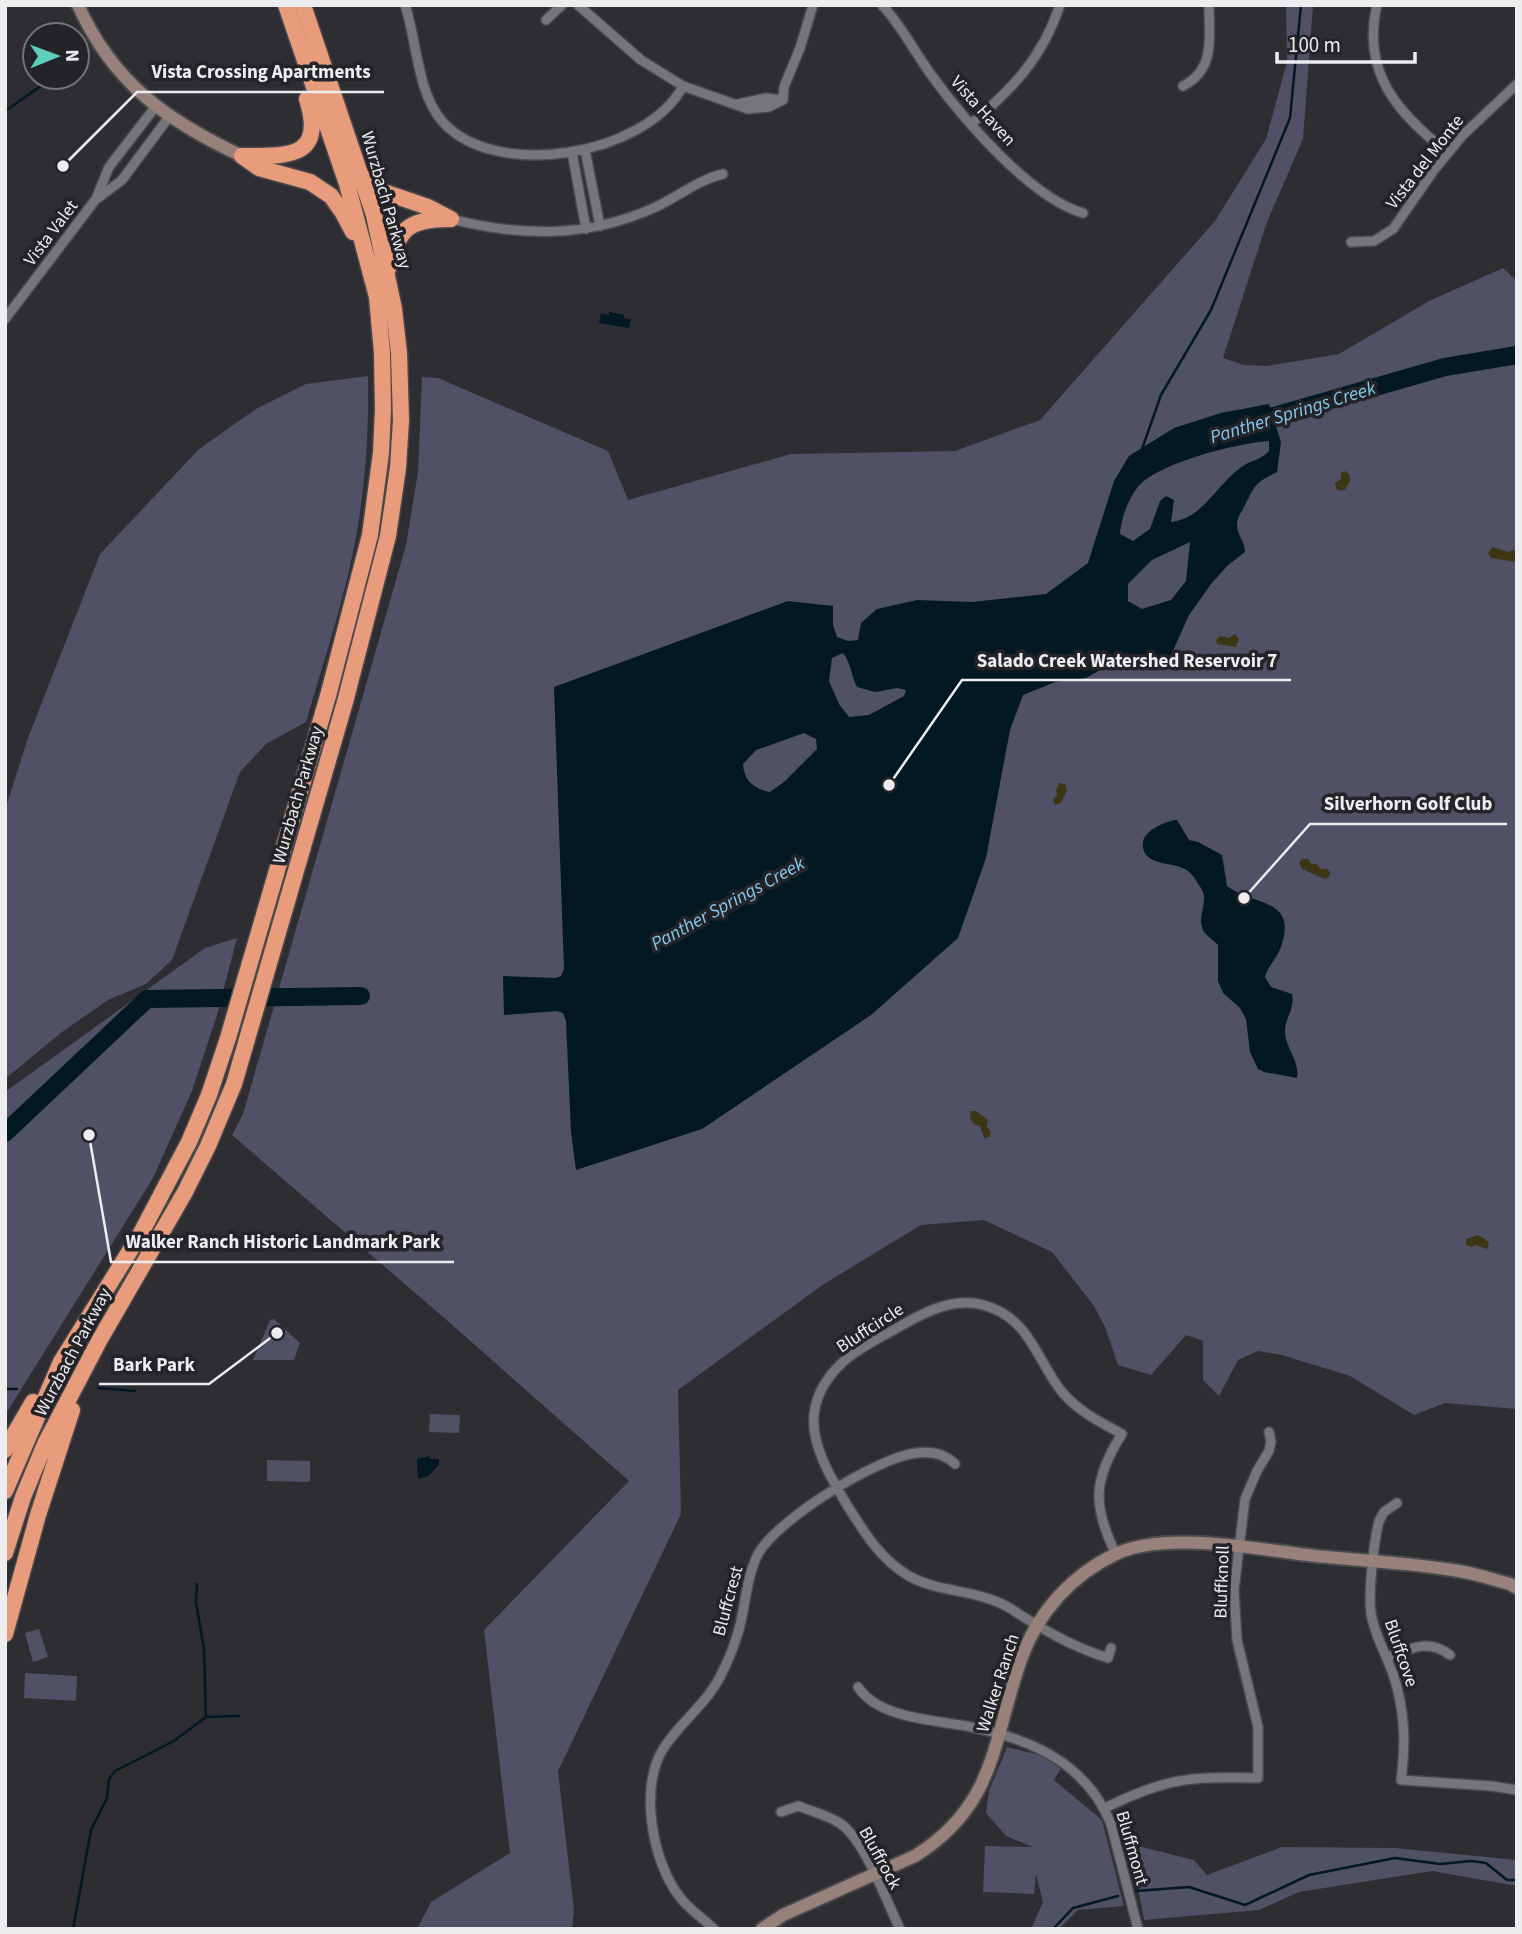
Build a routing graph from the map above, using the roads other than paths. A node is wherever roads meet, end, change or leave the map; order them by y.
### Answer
1 (78, 5) edge
2 (277, 5) edge
3 (286, 5) edge
4 (303, 5) edge
5 (405, 5) edge
6 (562, 5) edge
7 (578, 5) edge
8 (813, 5) edge
9 (882, 5) edge
10 (1060, 5) edge
11 (1209, 5) edge
12 (1377, 5) edge
13 (546, 20) dead end
14 (1517, 84) edge
15 (683, 86) junction
16 (1183, 86) dead end
17 (156, 106) junction
18 (169, 117) junction
19 (971, 124) junction
20 (585, 150) junction
21 (572, 152) junction
22 (1448, 153) junction
23 (242, 156) junction
24 (723, 174) dead end
25 (361, 176) junction
26 (592, 185) junction
27 (579, 188) junction
28 (96, 199) junction
29 (1083, 213) dead end
30 (451, 219) junction
31 (600, 226) junction
32 (586, 229) junction
33 (1351, 242) dead end
34 (369, 265) junction
35 (388, 272) junction
36 (5, 319) edge
37 (61, 1362) junction
38 (85, 1371) junction
39 (1269, 1433) dead end
40 (5, 1450) edge
41 (955, 1464) dead end
42 (837, 1488) junction
43 (5, 1491) edge
44 (1397, 1503) dead end
45 (1238, 1547) junction
46 (5, 1553) edge
47 (1116, 1554) junction
48 (1374, 1562) junction
49 (1515, 1583) edge
50 (1037, 1625) junction
51 (5, 1634) edge
52 (1111, 1648) dead end
53 (1450, 1655) dead end
54 (1387, 1657) junction
55 (858, 1687) dead end
56 (999, 1734) junction
57 (1517, 1790) edge
58 (1105, 1808) junction
59 (781, 1812) dead end
60 (873, 1874) junction
61 (714, 1929) edge
62 (762, 1929) edge
63 (900, 1929) edge
64 (1138, 1929) edge

1 - 17 street
2 - 23 highway
3 - 34 highway, Wurzbach Parkway
4 - 25 highway, Wurzbach Parkway
5 - 21 street
6 - 13 street
7 - 15 street
8 - 15 street
9 - 19 street, Vista Haven
10 - 19 street
11 - 16 street
12 - 22 street
14 - 22 street, Vista del Monte
15 - 20 street
17 - 18 street
17 - 28 street, Vista Valet
18 - 23 street
18 - 28 street, Vista Valet
19 - 29 street, Vista Haven
20 - 21 street
20 - 26 street
21 - 27 street
22 - 33 street, Vista del Monte
23 - 34 highway
24 - 31 street
25 - 30 highway
25 - 35 highway, Wurzbach Parkway
26 - 27 street
26 - 31 street
27 - 32 street
28 - 36 street, Vista Valet
30 - 32 street
30 - 35 highway
31 - 32 street
34 - 37 highway, Wurzbach Parkway
35 - 38 highway, Wurzbach Parkway
37 - 40 highway
37 - 43 highway, Wurzbach Parkway
38 - 46 highway, Wurzbach Parkway
38 - 51 highway
39 - 45 street, Bluffknoll
41 - 42 street, Bluffcrest
42 - 47 street, Bluffcircle
42 - 50 street, Bluffcircle
42 - 61 street, Bluffcrest
44 - 48 street, Bluffcove
45 - 47 street, Walker Ranch
45 - 48 street, Walker Ranch
45 - 58 street, Bluffknoll
47 - 50 street, Walker Ranch
48 - 49 street, Walker Ranch
48 - 54 street, Bluffcove
50 - 52 street, Bluffcircle
50 - 56 street, Walker Ranch
53 - 54 street
54 - 57 street, Bluffcove
55 - 56 street, Bluffmont
56 - 58 street, Bluffmont
56 - 60 street, Walker Ranch
58 - 64 street, Bluffmont
59 - 60 street, Bluffrock
60 - 62 street, Walker Ranch
60 - 63 street, Bluffrock

